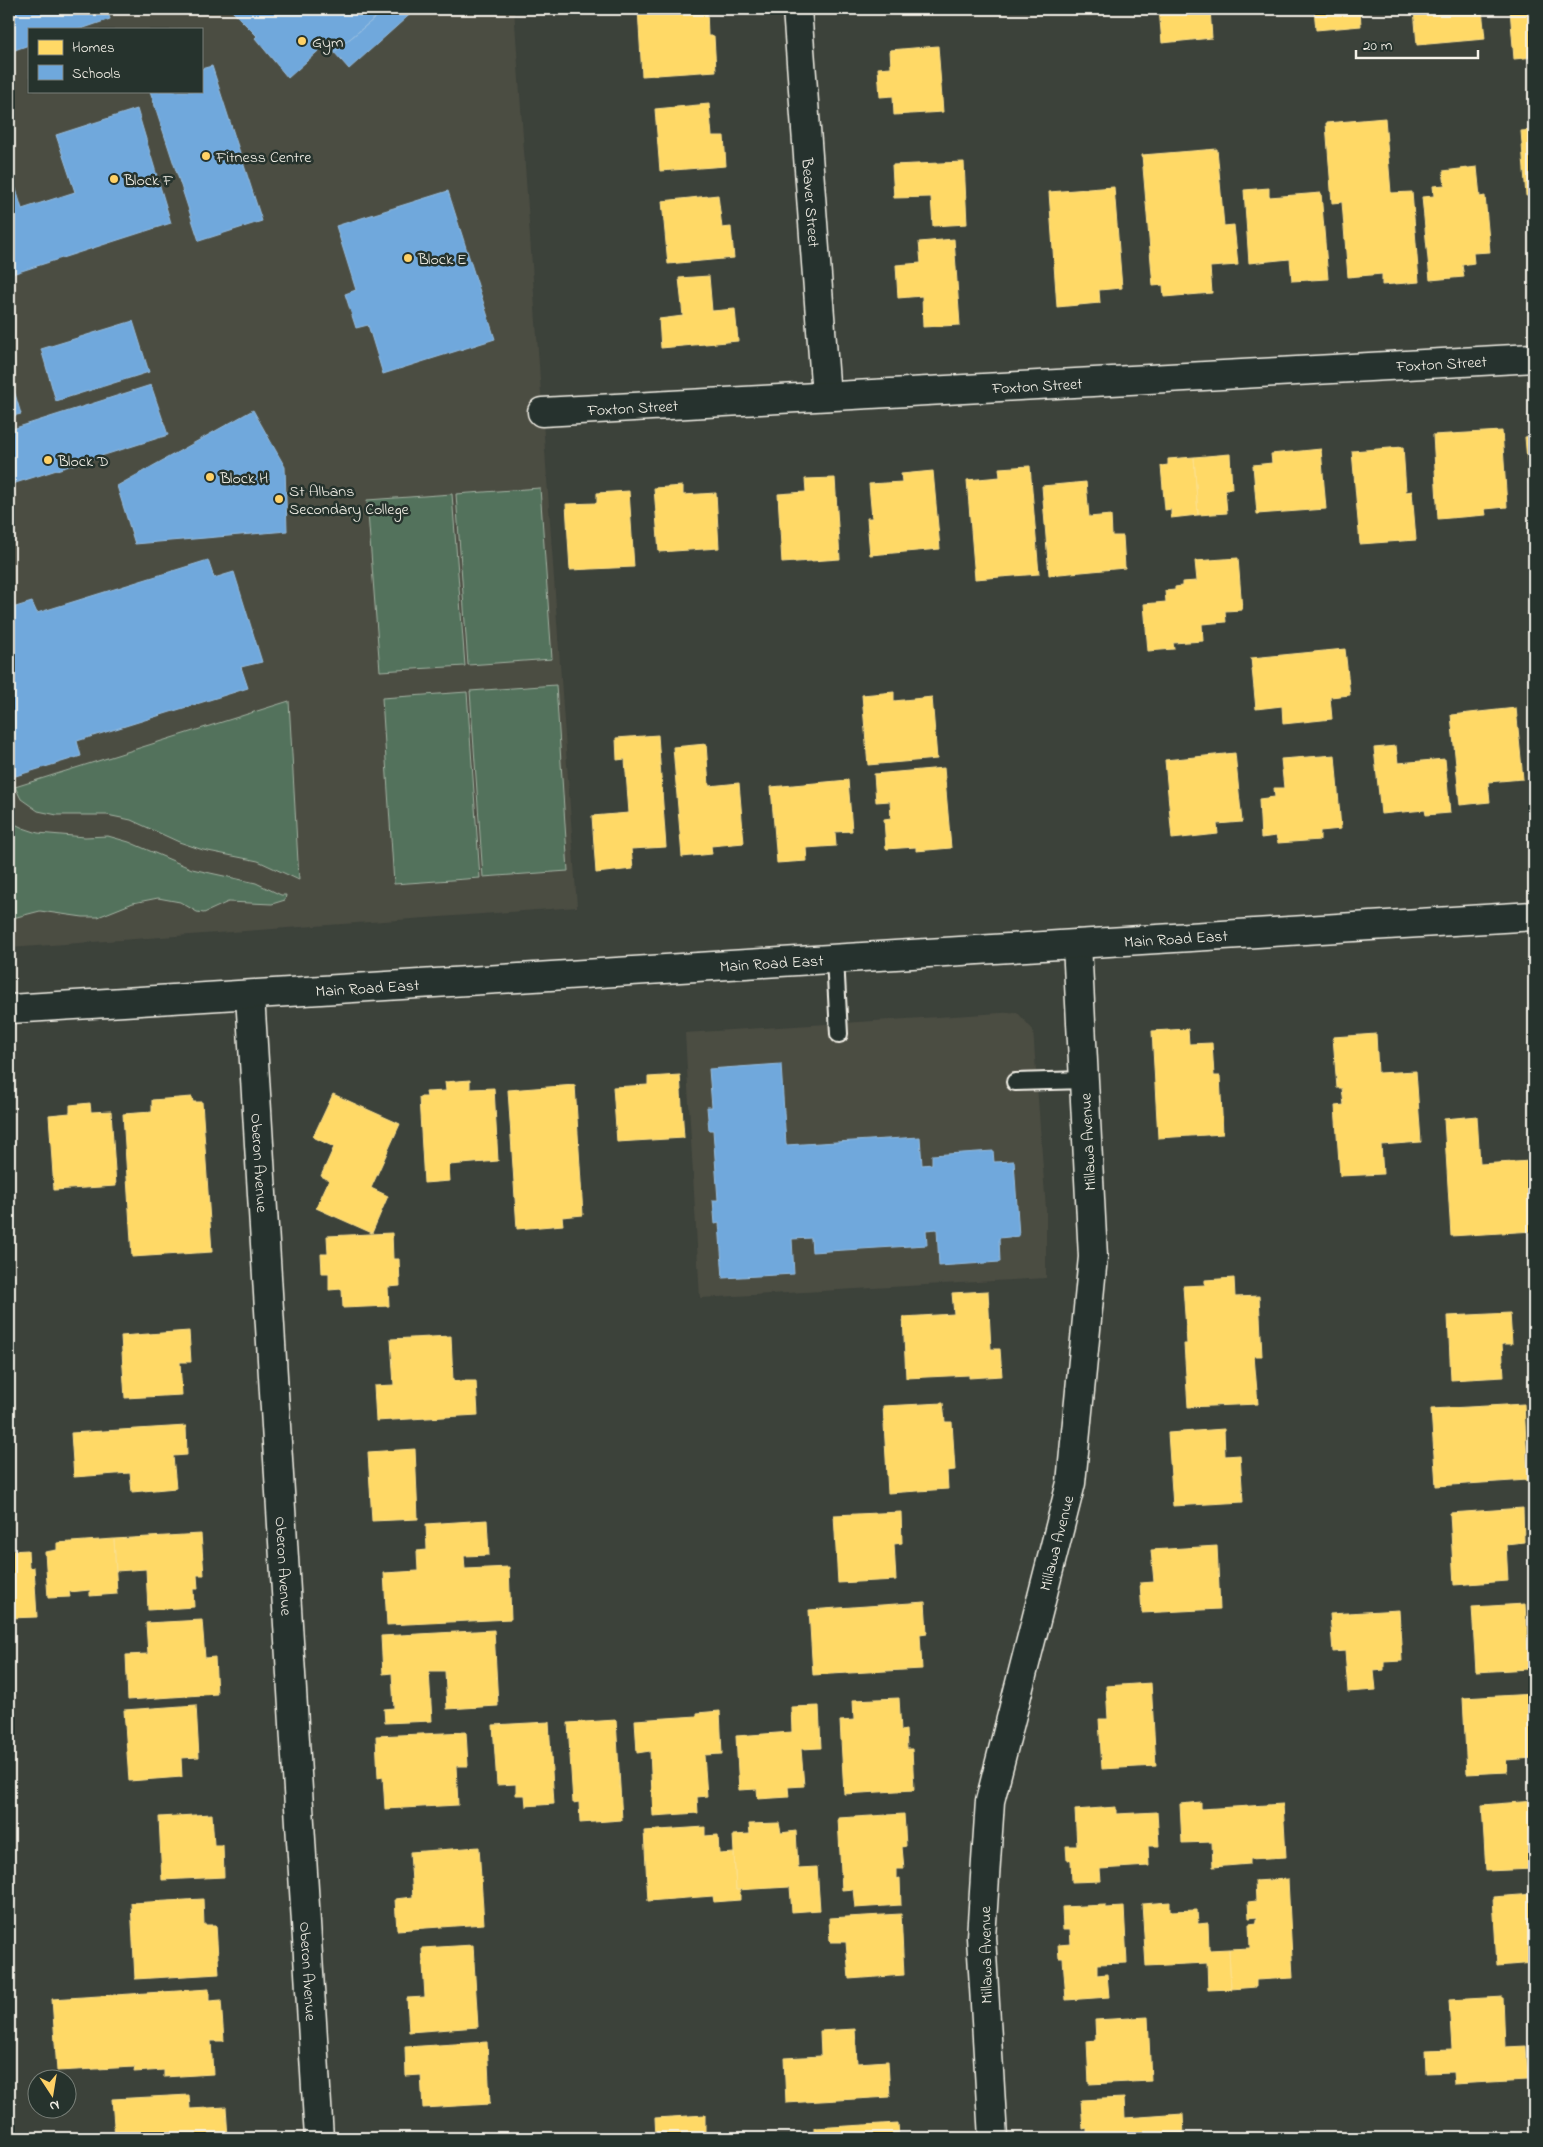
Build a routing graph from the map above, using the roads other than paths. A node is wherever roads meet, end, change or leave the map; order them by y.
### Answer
1 (797, 9) edge
2 (1534, 358) edge
3 (826, 396) junction
4 (542, 412) dead end
5 (1534, 916) edge
6 (1077, 944) junction
7 (835, 958) junction
8 (250, 995) junction
9 (9, 1009) edge
10 (839, 1034) dead end
11 (1084, 1080) junction
12 (1015, 1082) dead end
13 (319, 2138) edge
14 (993, 2138) edge

1 - 3 street, Beaver Street
2 - 3 street, Foxton Street
3 - 4 street, Foxton Street
5 - 6 street, Main Road East
6 - 7 street, Main Road East
6 - 11 street, Millawa Avenue
7 - 8 street, Main Road East
7 - 10 lane
8 - 9 street, Main Road East
8 - 13 street, Oberon Avenue
11 - 12 lane
11 - 14 street, Millawa Avenue

